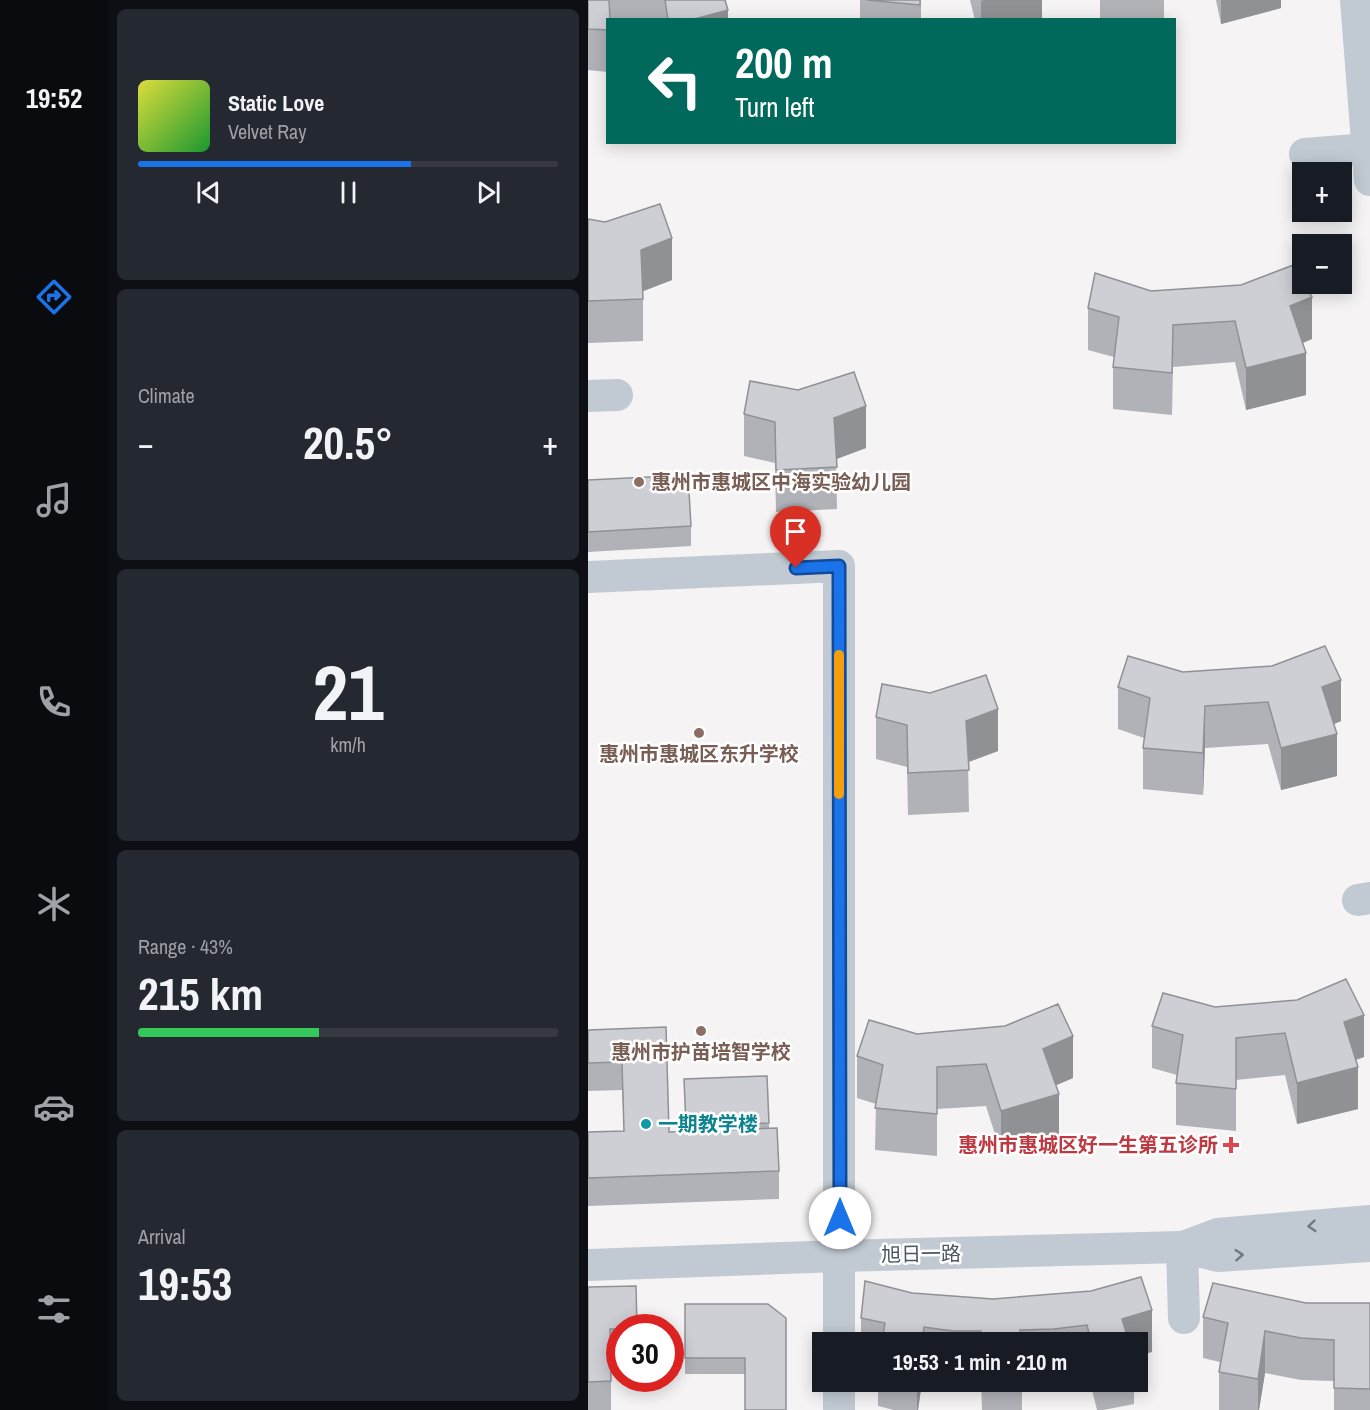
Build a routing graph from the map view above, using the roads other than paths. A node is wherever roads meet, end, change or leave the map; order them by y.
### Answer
1 (1356, 0) edge
2 (1368, 149) junction
3 (1305, 154) dead end
4 (1370, 180) edge
5 (588, 577) edge
6 (1370, 1221) edge
7 (1370, 1246) edge
8 (1182, 1247) junction
9 (840, 1256) junction
10 (588, 1266) edge
11 (1184, 1318) dead end
12 (839, 1332) edge
13 (839, 1392) edge
14 (839, 1410) edge

1 - 2 street
2 - 3 street
2 - 4 street
5 - 9 street
6 -> 8 street, 旭日一路
8 -> 7 street, 旭日一路
8 - 9 street, 旭日一路
8 - 11 street
9 - 10 street, 旭日一路
9 - 12 street
13 - 14 street

